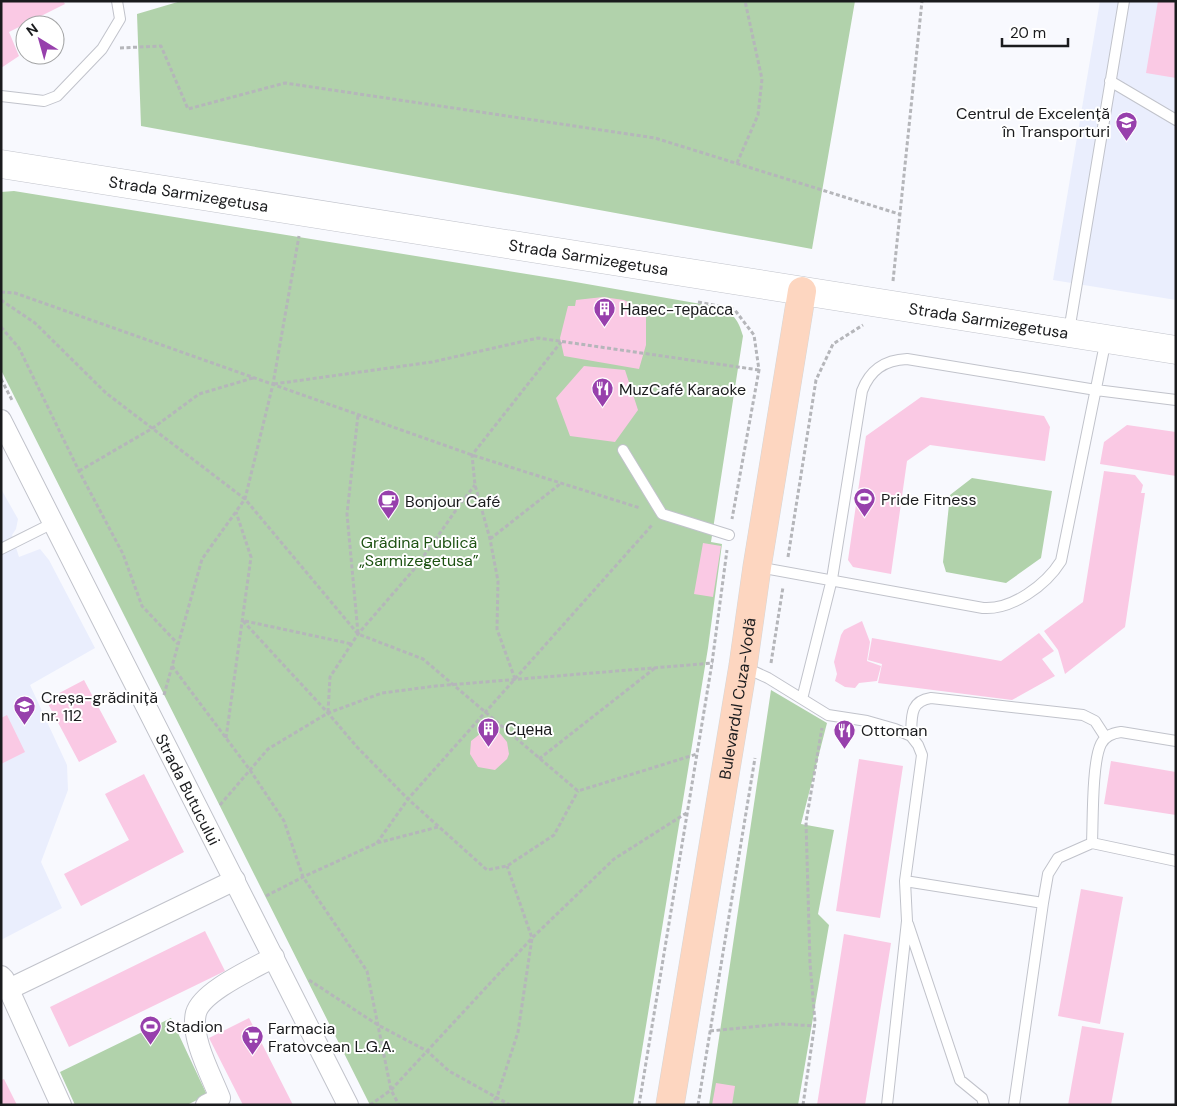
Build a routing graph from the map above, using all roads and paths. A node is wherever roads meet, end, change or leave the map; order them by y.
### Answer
1 (118, 1) edge
2 (744, 1) edge
3 (922, 1) edge
4 (1124, 1) edge
5 (102, 49) junction
6 (1110, 81) junction
7 (1, 96) edge
8 (1176, 120) edge
9 (737, 163) junction
10 (1, 164) edge
11 (899, 214) junction
12 (299, 233) dead end
13 (802, 290) junction
14 (1, 292) edge
15 (1, 300) edge
16 (889, 304) junction
17 (871, 326) dead end
18 (1, 327) edge
19 (1069, 332) junction
20 (754, 335) dead end
21 (1106, 339) junction
22 (561, 341) junction
23 (1176, 350) edge
24 (759, 370) junction
25 (254, 378) junction
26 (273, 384) junction
27 (1096, 390) junction
28 (1176, 400) edge
29 (358, 415) junction
30 (1, 420) edge
31 (153, 428) junction
32 (623, 450) dead end
33 (472, 455) junction
34 (79, 471) junction
35 (560, 484) junction
36 (476, 485) junction
37 (245, 499) junction
38 (236, 512) junction
39 (662, 514) junction
40 (54, 523) junction
41 (730, 535) junction
42 (490, 539) junction
43 (1, 549) edge
44 (757, 567) junction
45 (786, 571) junction
46 (832, 579) junction
47 (244, 620) junction
48 (358, 634) junction
49 (178, 644) junction
50 (352, 644) junction
51 (712, 663) junction
52 (172, 666) junction
53 (744, 666) junction
54 (655, 668) junction
55 (768, 678) junction
56 (515, 679) junction
57 (452, 684) junction
58 (163, 699) dead end
59 (802, 699) junction
60 (486, 712) junction
61 (328, 713) junction
62 (825, 713) junction
63 (911, 736) junction
64 (226, 738) junction
65 (1106, 738) junction
66 (1176, 740) edge
67 (697, 754) junction
68 (756, 756) dead end
69 (539, 759) junction
70 (250, 770) junction
71 (578, 791) junction
72 (408, 799) junction
73 (217, 809) dead end
74 (688, 811) junction
75 (439, 827) junction
76 (1092, 842) junction
77 (377, 844) junction
78 (1176, 862) edge
79 (507, 866) junction
80 (303, 876) junction
81 (235, 880) junction
82 (905, 881) junction
83 (1043, 903) junction
84 (248, 905) junction
85 (907, 921) junction
86 (532, 938) junction
87 (274, 957) junction
88 (306, 978) dead end
89 (5, 982) edge
90 (378, 1025) junction
91 (814, 1026) junction
92 (710, 1031) junction
93 (427, 1051) junction
94 (391, 1090) junction
95 (496, 1097) junction
96 (217, 1102) edge
97 (61, 1105) edge
98 (348, 1105) edge
99 (370, 1105) edge
100 (399, 1105) edge
101 (490, 1105) edge
102 (510, 1105) edge
103 (640, 1105) edge
104 (670, 1105) edge
105 (698, 1105) edge
106 (803, 1105) edge
107 (888, 1105) edge
108 (984, 1105) edge
109 (1014, 1105) edge

1 - 5 lane
2 - 9 path
3 - 11 path
4 - 6 lane
5 - 7 lane
5 - 9 path
6 - 8 lane
6 - 19 lane
9 - 11 path
10 - 13 main road, Strada Sarmizegetusa
11 - 16 path
12 - 26 path
13 - 16 main road, Strada Sarmizegetusa
13 - 44 main road, Bulevardul Cuza-Vodă
14 - 25 path
15 - 31 path
16 - 19 main road, Strada Sarmizegetusa
17 - 45 path
18 - 34 path
19 - 21 main road, Strada Sarmizegetusa
20 - 24 path
21 - 23 main road, Strada Sarmizegetusa
21 - 27 lane
22 - 24 path
22 - 26 path
22 - 33 path
24 - 41 path
25 - 26 path
25 - 31 path
26 - 29 path
26 - 37 path
27 - 28 lane
27 - 46 lane
27 - 46 lane
29 - 33 path
29 - 48 path
30 - 40 street, Strada Butucului
31 - 34 path
31 - 37 path
32 - 39 lane
33 - 35 path
33 - 36 path
34 - 49 path
35 - 39 path
35 - 42 path
36 - 42 path
36 - 48 path
37 - 38 path
37 - 48 path
38 - 47 path
38 - 49 path
39 - 41 lane
39 - 56 path
40 - 43 lane
40 - 81 street, Strada Butucului
41 - 51 path
42 - 56 path
44 - 45 lane
44 - 53 main road, Bulevardul Cuza-Vodă
45 - 46 lane
45 - 55 path
46 - 59 lane
47 - 50 path
47 - 61 path
47 - 64 path
48 - 50 path
48 - 57 path
49 - 52 path
50 - 61 path
51 - 53 path
51 - 54 path
51 - 67 path
52 - 58 path
52 - 64 path
53 - 55 lane
53 - 104 main road, Bulevardul Cuza-Vodă
54 - 56 path
54 - 69 path
55 - 59 lane
56 - 57 path
56 - 60 path
57 - 60 path
57 - 61 path
59 - 62 lane
60 - 69 path
60 - 72 path
61 - 70 path
61 - 72 path
62 - 63 lane
62 - 91 path
63 - 65 lane
63 - 82 lane
64 - 70 path
65 - 66 lane
65 - 76 lane
67 - 71 path
67 - 74 path
68 - 92 path
69 - 71 path
70 - 73 path
70 - 80 path
71 - 79 path
72 - 75 path
72 - 77 path
74 - 86 path
74 - 103 path
75 - 77 path
75 - 79 path
76 - 78 lane
76 - 83 lane
77 - 80 path
79 - 86 path
80 - 84 path
80 - 90 path
81 - 84 street, Strada Butucului
81 - 89 street
82 - 83 lane
82 - 85 lane
83 - 109 lane
84 - 87 street, Strada Butucului
85 - 107 lane
85 - 108 lane
86 - 93 path
86 - 95 path
87 - 96 street
87 - 98 street, Strada Butucului
88 - 90 path
89 - 97 street
90 - 93 path
90 - 94 path
91 - 92 path
91 - 106 path
92 - 105 path
93 - 94 path
93 - 95 path
94 - 99 path
94 - 100 path
95 - 101 path
95 - 102 path

